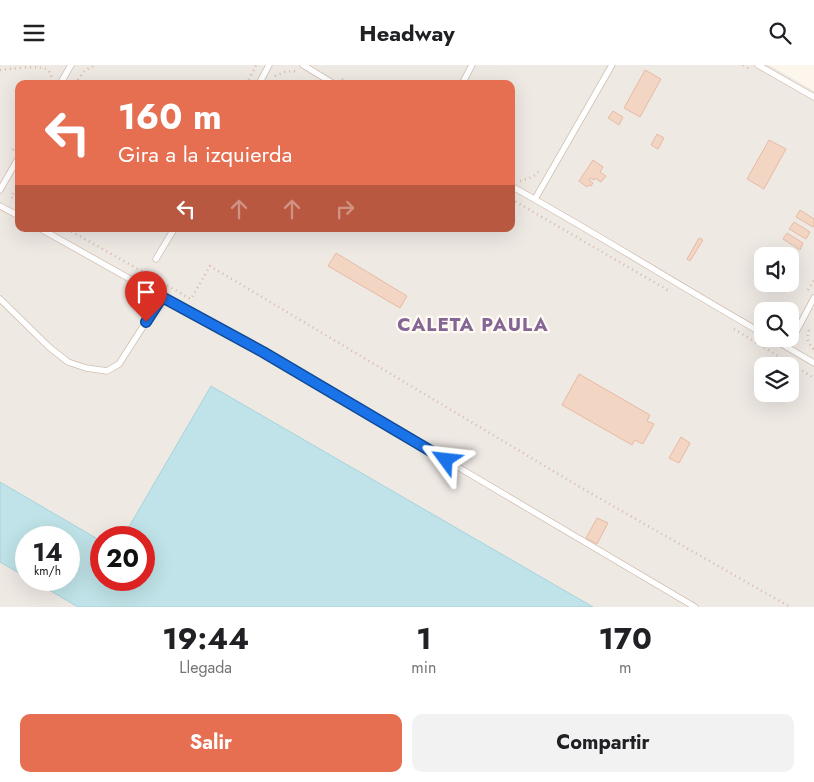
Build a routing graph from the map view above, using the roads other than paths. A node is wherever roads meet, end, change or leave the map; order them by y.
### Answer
1 (70, 65) edge
2 (270, 65) edge
3 (303, 65) edge
4 (472, 65) edge
5 (612, 65) edge
6 (758, 65) edge
7 (62, 80) edge
8 (261, 80) edge
9 (327, 80) edge
10 (464, 80) edge
11 (814, 97) edge
12 (15, 164) edge
13 (515, 188) edge
14 (0, 190) edge
15 (535, 199) junction
16 (0, 206) edge
17 (15, 214) edge
18 (46, 232) edge
19 (172, 232) edge
20 (156, 259) dead end
21 (162, 297) junction
22 (814, 298) edge
23 (0, 299) edge
24 (799, 326) edge
25 (754, 328) edge
26 (788, 347) edge
27 (814, 363) edge
28 (695, 607) edge

1 - 7 lane
2 - 8 lane
3 - 9 lane
4 - 10 lane
5 - 15 lane
6 - 11 lane
12 - 14 lane
13 - 15 lane
15 - 25 lane
16 - 17 lane
18 - 21 lane
19 - 20 lane
21 - 23 lane
21 - 28 lane
22 - 24 lane
26 - 27 lane

